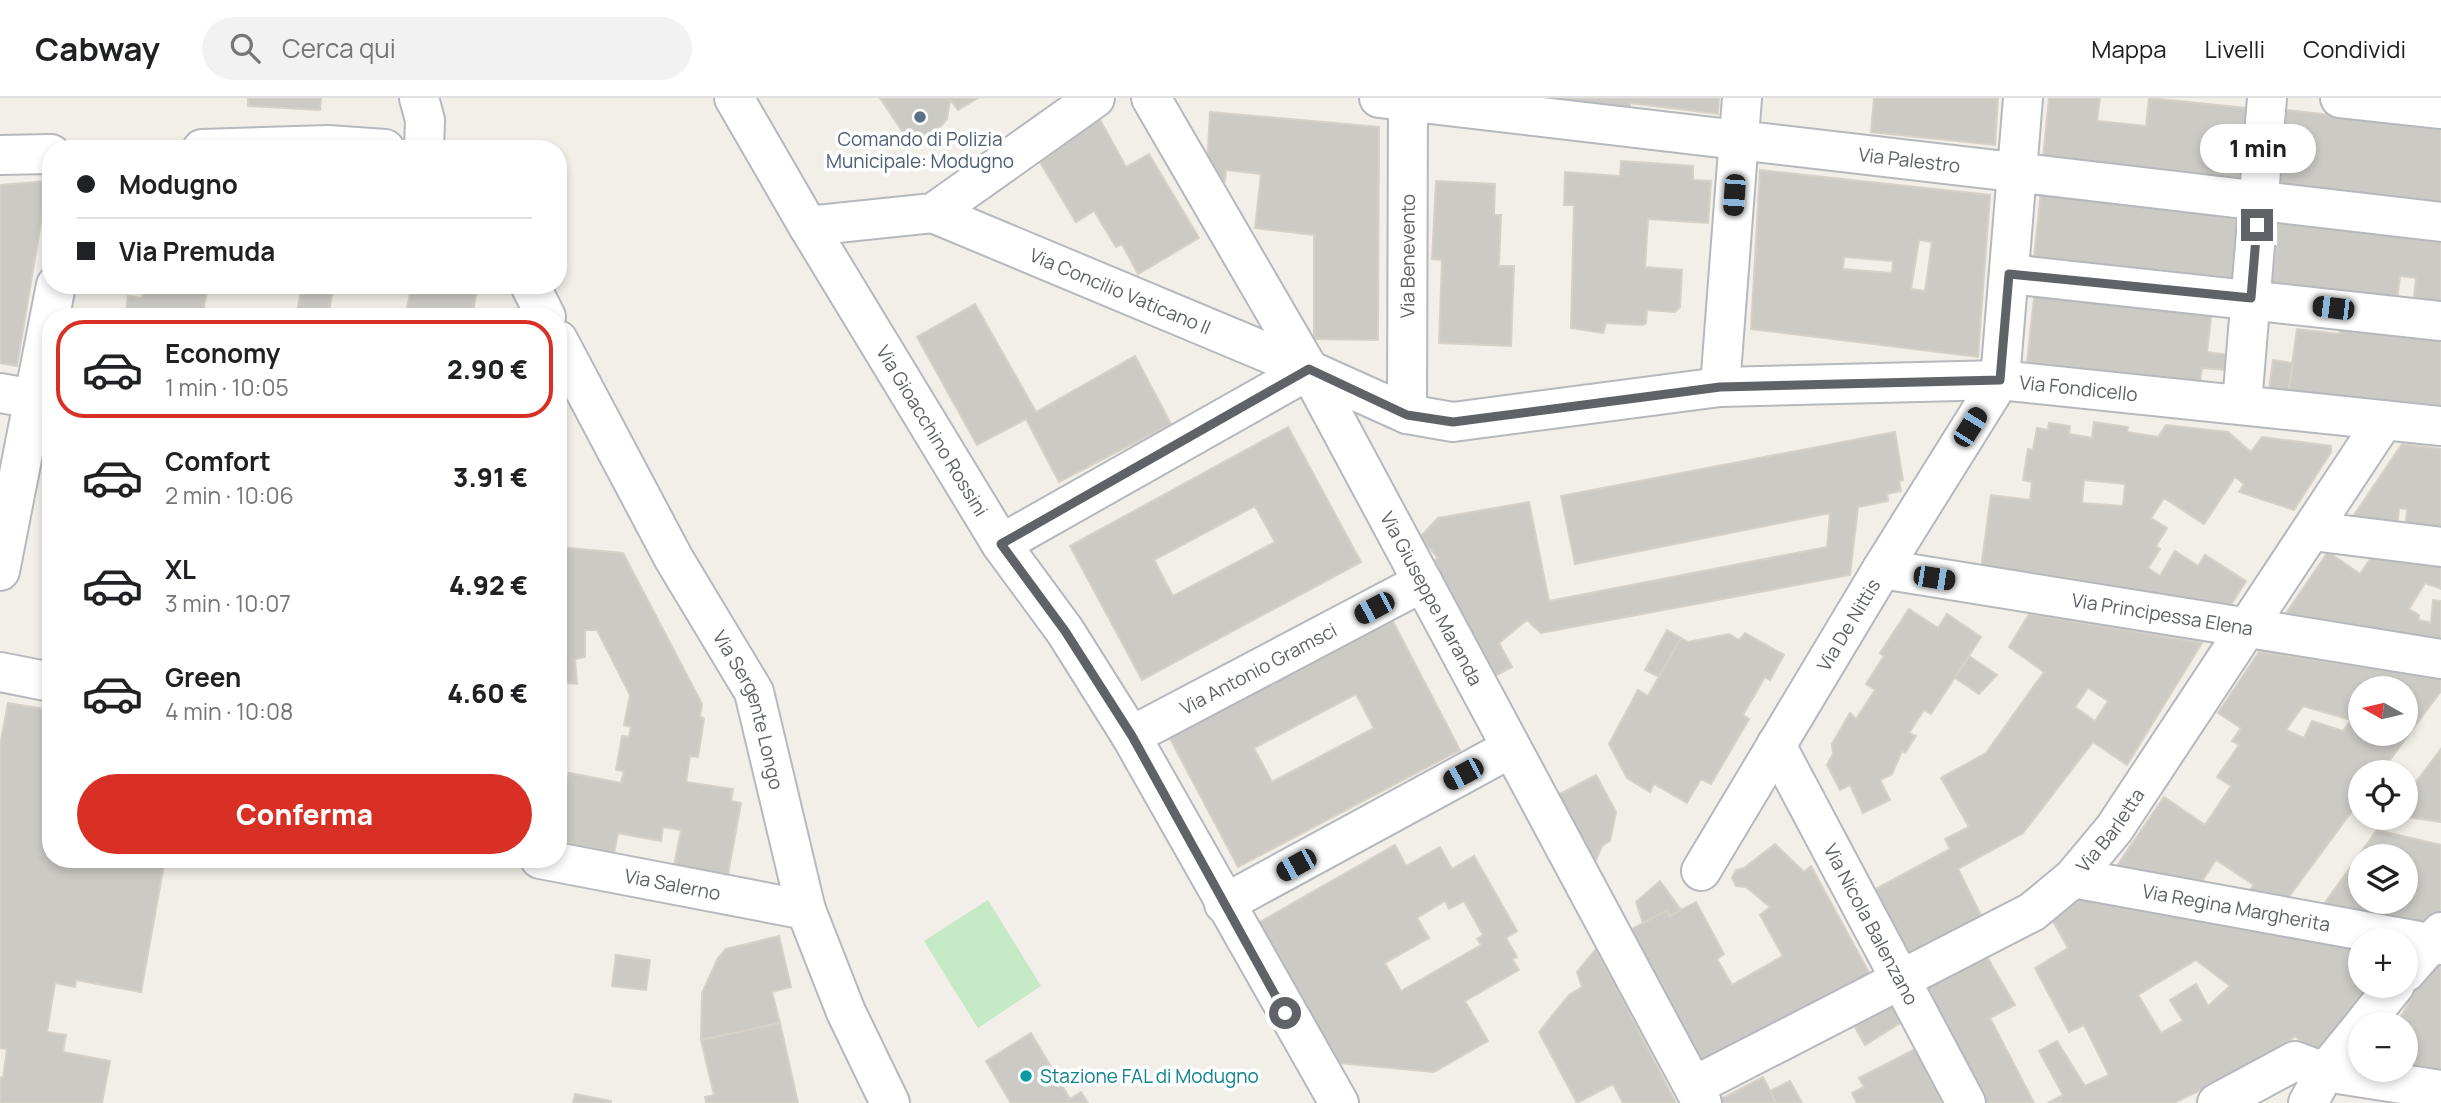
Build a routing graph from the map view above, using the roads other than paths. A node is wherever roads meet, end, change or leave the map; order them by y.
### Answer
1 (734, 98) edge
2 (1095, 98) edge
3 (1151, 98) edge
4 (1742, 98) edge
5 (2023, 98) edge
6 (2267, 98) edge
7 (2340, 98) edge
8 (419, 99) edge
9 (1398, 99) edge
10 (2441, 109) edge
11 (424, 140) edge
12 (1738, 140) junction
13 (42, 154) edge
14 (0, 155) edge
15 (2019, 173) junction
16 (2259, 201) junction
17 (933, 213) junction
18 (2441, 222) edge
19 (808, 226) junction
20 (2009, 274) junction
21 (2251, 298) junction
22 (2441, 321) edge
23 (42, 344) edge
24 (567, 357) edge
25 (1309, 369) junction
26 (2000, 380) junction
27 (1720, 387) junction
28 (29, 398) edge
29 (2242, 404) junction
30 (1407, 415) junction
31 (2384, 419) junction
32 (2441, 426) edge
33 (2312, 531) junction
34 (1001, 544) junction
35 (2441, 547) edge
36 (1882, 569) junction
37 (0, 571) edge
38 (1423, 582) junction
39 (2246, 629) junction
40 (2441, 659) edge
41 (0, 672) edge
42 (42, 680) edge
43 (1132, 736) junction
44 (1776, 745) junction
45 (1511, 748) junction
46 (567, 864) edge
47 (1702, 871) dead end
48 (2073, 877) junction
49 (1224, 904) junction
50 (806, 910) junction
51 (2429, 948) edge
52 (1900, 979) junction
53 (2385, 998) edge
54 (2373, 1012) edge
55 (2348, 1045) edge
56 (2317, 1087) edge
57 (2441, 1090) edge
58 (1698, 1095) edge
59 (890, 1103) edge
60 (1339, 1103) edge
61 (1966, 1103) edge
62 (2217, 1103) edge

1 - 19 street, Via Gioacchino Rossini
2 - 17 street
3 - 25 street, Via Giuseppe Maranda
4 - 12 street
5 - 15 street
6 - 16 street
7 - 10 street
8 - 11 street
9 - 12 street, Via Palestro
9 - 30 street, Via Benevento
12 - 15 street, Via Palestro
12 - 27 street
13 - 14 street
15 - 16 street, Via Palestro
15 - 20 street
16 - 18 street, Via Palestro
16 - 21 street
17 - 19 street
17 - 25 street, Via Concilio Vaticano II
19 - 34 street, Via Gioacchino Rossini
20 - 21 street
20 - 26 street
21 - 22 street
21 - 29 street
23 - 28 street
24 - 50 street, Via Sergente Longo
25 - 30 street, Via Fondicello
25 - 34 street
25 - 38 street, Via Giuseppe Maranda
26 - 27 street, Via Fondicello
26 - 29 street, Via Fondicello
26 - 36 street, Via De Nittis
27 - 30 street, Via Fondicello
28 - 37 street
29 - 31 street, Via Fondicello
31 - 32 street, Via Fondicello
31 - 33 street, Via Barletta
33 - 35 street
33 - 39 street, Via Barletta
34 - 43 street, Via Gioacchino Rossini
36 - 39 street, Via Principessa Elena
36 - 44 street, Via De Nittis
38 - 43 street, Via Antonio Gramsci
38 - 45 street, Via Giuseppe Maranda
39 - 40 street, Via Principessa Elena
39 - 48 street, Via Barletta
41 - 42 street
43 - 49 street, Via Gioacchino Rossini
44 - 47 street, Via De Nittis
44 - 52 street, Via Nicola Balenzano
45 - 49 street
45 - 58 street, Via Giuseppe Maranda
46 - 50 street, Via Salerno
48 - 51 street, Via Regina Margherita
48 - 52 street, Via Barletta
49 - 60 street, Via Gioacchino Rossini
50 - 59 street, Via Sergente Longo
52 - 58 street, Via Barletta
52 - 61 street, Via Nicola Balenzano
53 - 54 street
55 - 56 street
56 - 57 street
56 - 62 street

